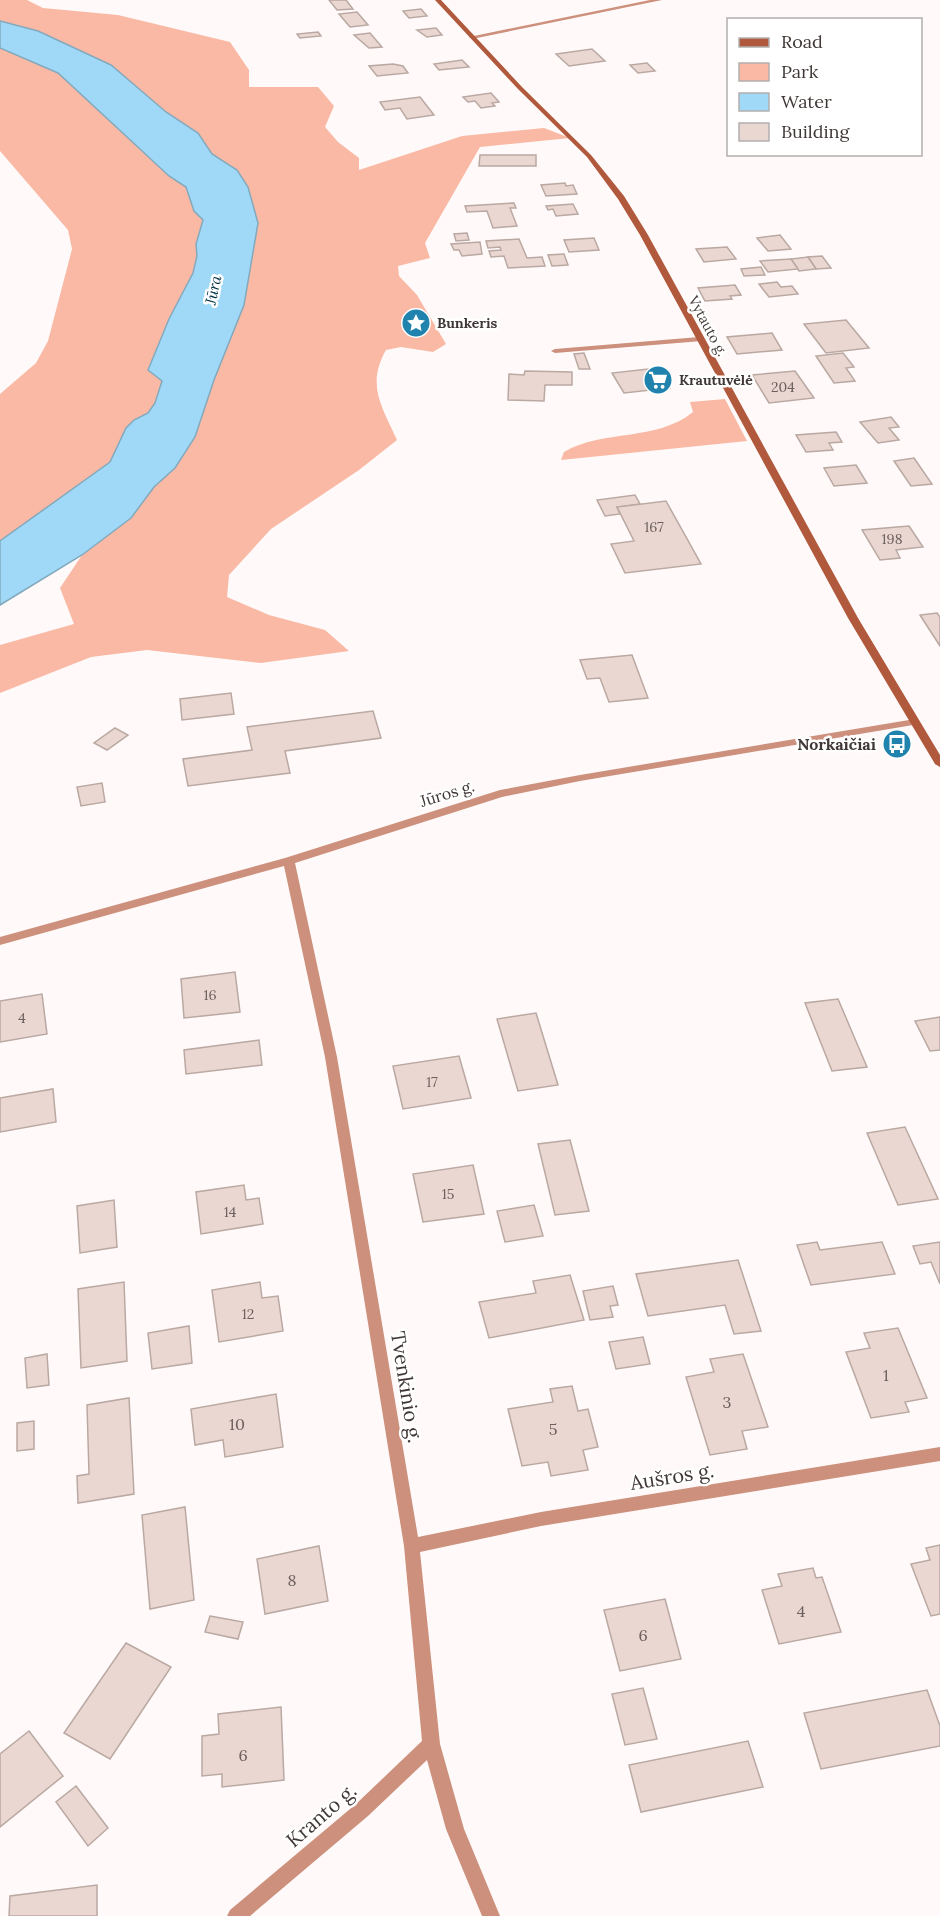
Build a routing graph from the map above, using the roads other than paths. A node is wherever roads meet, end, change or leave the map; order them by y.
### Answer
1 (438, 0) edge
2 (658, 0) edge
3 (472, 37) junction
4 (699, 339) junction
5 (555, 351) dead end
6 (915, 722) junction
7 (940, 764) edge
8 (289, 861) junction
9 (0, 941) edge
10 (940, 1454) edge
11 (412, 1546) junction
12 (432, 1744) junction
13 (236, 1916) edge
14 (492, 1916) edge

1 - 3 main road, Vytauto g.
2 - 3 street
3 - 4 main road, Vytauto g.
4 - 5 street
4 - 6 main road, Vytauto g.
6 - 7 main road, Vytauto g.
6 - 8 street, Jūros g.
8 - 9 street, Jūros g.
8 - 11 street, Tvenkinio g.
10 - 11 street, Aušros g.
11 - 12 street, Tvenkinio g.
12 - 13 street, Kranto g.
12 - 14 street, Tvenkinio g.

